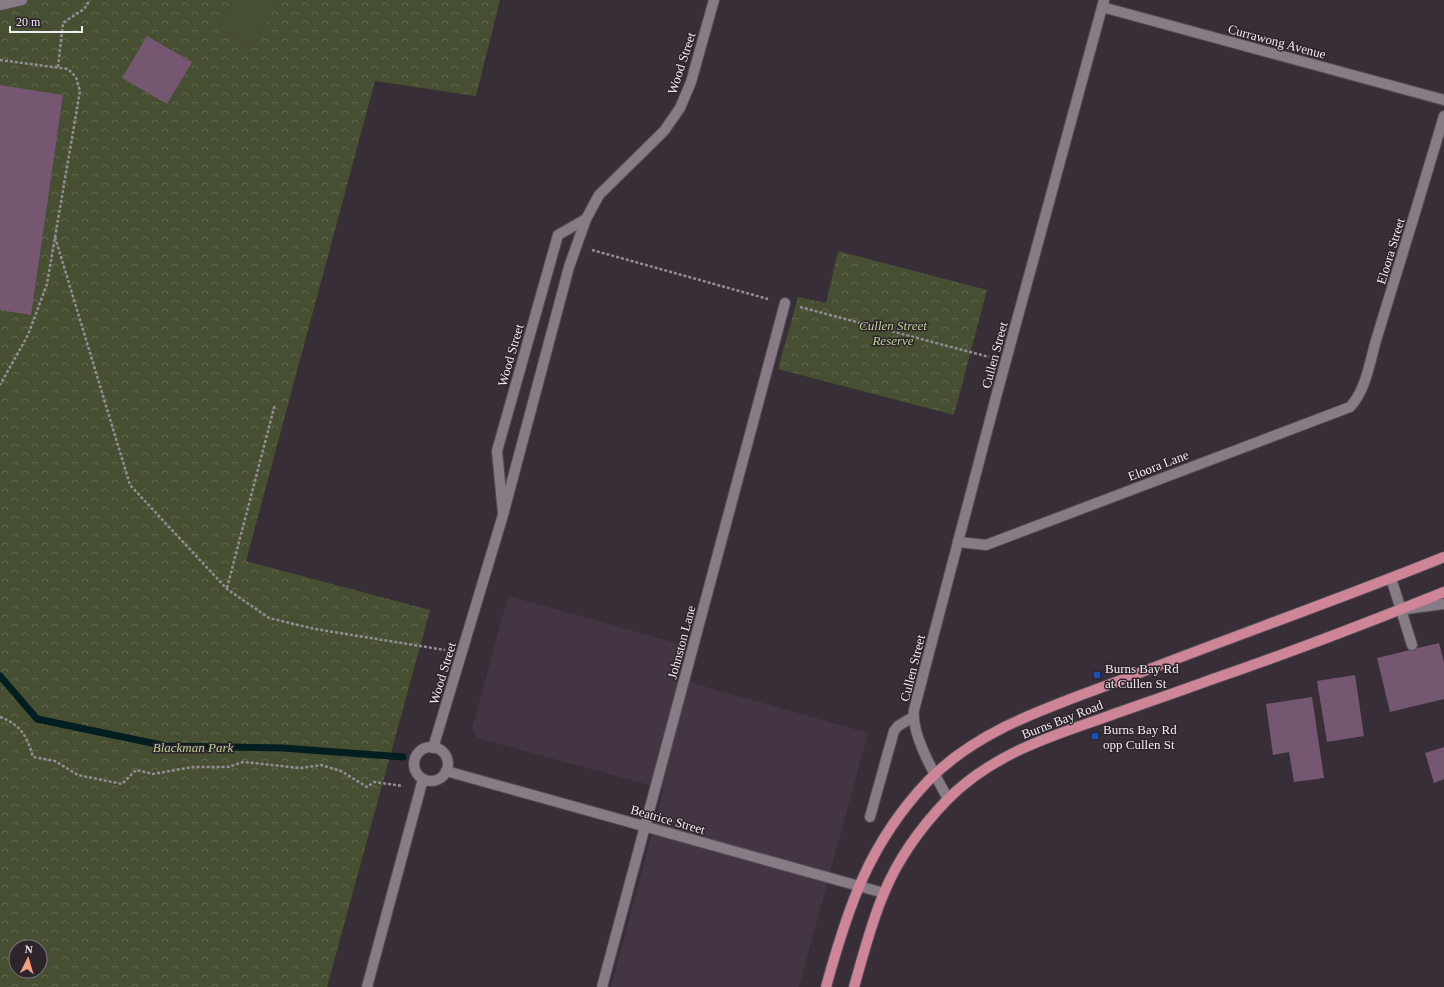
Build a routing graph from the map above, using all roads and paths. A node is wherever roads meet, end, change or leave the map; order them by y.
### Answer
1 (22, 0) edge
2 (90, 0) edge
3 (714, 0) edge
4 (1103, 4) edge
5 (0, 5) edge
6 (0, 60) edge
7 (58, 67) junction
8 (1444, 100) edge
9 (1444, 116) edge
10 (586, 219) junction
11 (55, 237) junction
12 (785, 303) dead end
13 (0, 385) edge
14 (1359, 393) joint
15 (275, 404) dead end
16 (503, 515) junction
17 (958, 542) junction
18 (1444, 557) edge
19 (1391, 578) junction
20 (227, 588) junction
21 (1444, 592) edge
22 (1444, 604) edge
23 (1400, 610) junction
24 (1412, 645) dead end
25 (461, 653) junction
26 (0, 717) edge
27 (913, 717) junction
28 (433, 748) junction
29 (446, 771) junction
30 (935, 775) junction
31 (422, 783) junction
32 (948, 799) junction
33 (870, 817) dead end
34 (646, 826) junction
35 (858, 885) junction
36 (884, 893) junction
37 (367, 987) edge
38 (602, 987) edge
39 (826, 987) edge
40 (854, 987) edge

1 - 5 street
2 - 7 path
3 - 10 street, Wood Street
4 - 8 street, Currawong Avenue
4 - 17 street, Cullen Street
6 - 7 path
7 - 11 path
9 - 14 street, Eloora Street
10 - 16 street, Wood Street
10 - 16 street, Wood Street
11 - 13 path
11 - 20 path
12 - 34 street, Johnston Lane
14 - 17 street, Eloora Lane
15 - 20 path
16 - 25 street, Wood Street
17 - 27 street, Cullen Street
18 - 19 main road, Burns Bay Road
19 - 23 street
19 - 30 main road, Burns Bay Road
20 - 25 path
21 - 23 main road
22 - 23 street, Burns Bay Road
23 - 24 street
23 - 32 main road, Burns Bay Road
25 - 28 street, Wood Street
26 - 31 path
27 - 30 street, Cullen Street
27 - 33 street, Cullen Street
28 - 29 street
28 - 31 street
29 - 31 street
29 - 34 street, Beatrice Street
30 - 32 street, Cullen Street
30 - 35 main road, Burns Bay Road
31 - 37 street
32 - 36 main road, Burns Bay Road
34 - 35 street, Beatrice Street
34 - 38 street, Johnston Lane
35 - 36 street, Beatrice Street
35 - 39 main road, Burns Bay Road
36 - 40 main road, Burns Bay Road

